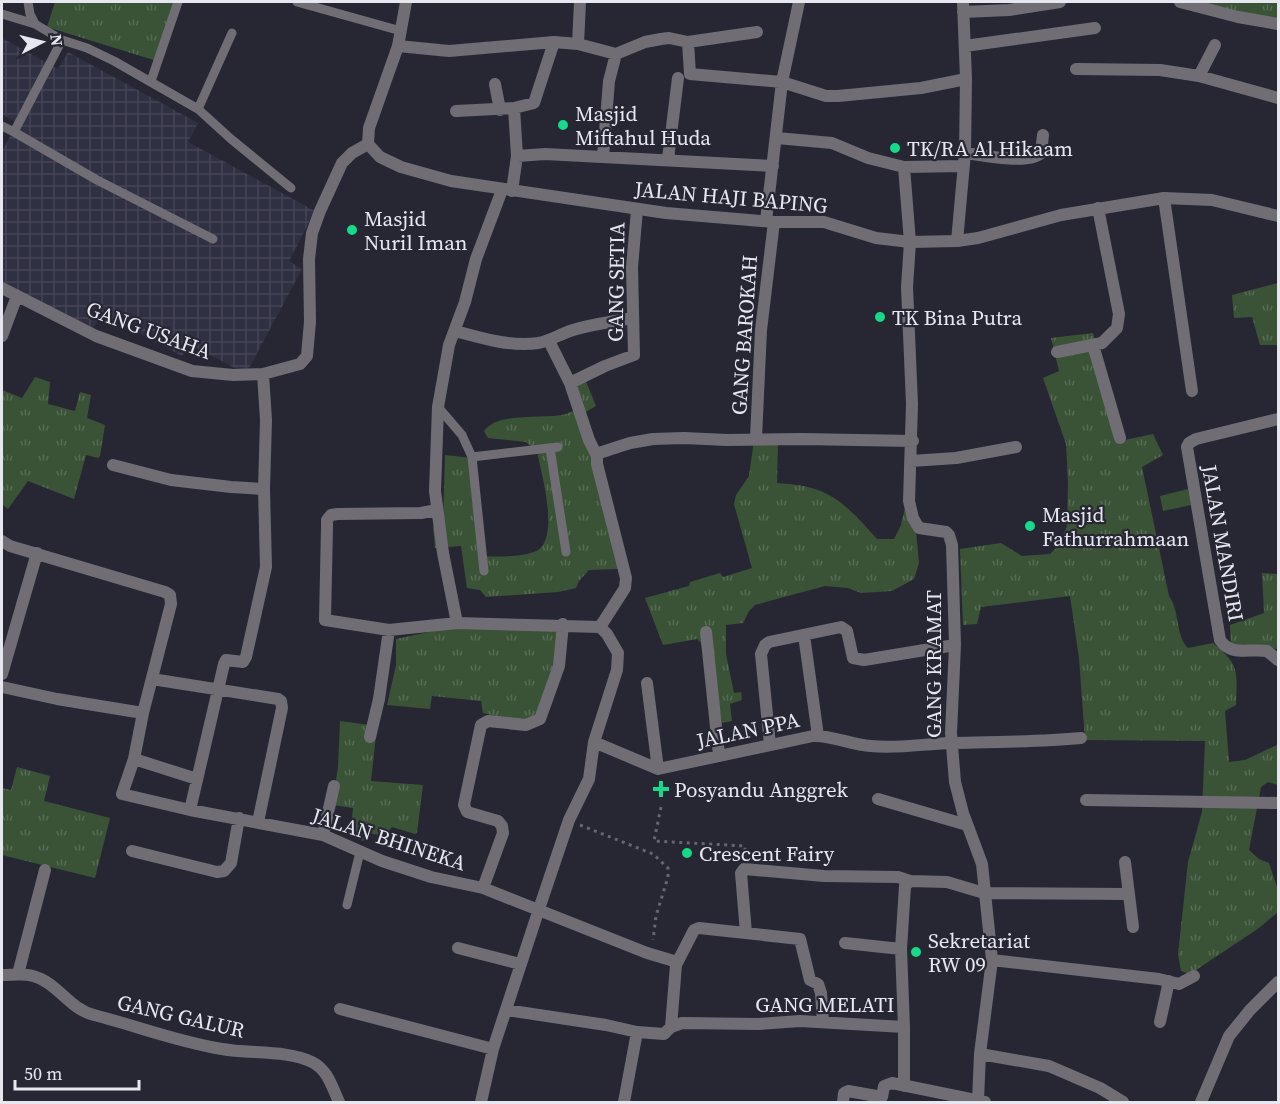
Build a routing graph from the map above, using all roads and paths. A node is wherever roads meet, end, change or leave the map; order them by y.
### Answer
1 (28, 2) edge
2 (178, 2) edge
3 (297, 2) edge
4 (406, 2) edge
5 (580, 2) edge
6 (799, 2) edge
7 (1060, 2) edge
8 (1180, 2) edge
9 (963, 7) edge
10 (2, 14) edge
11 (35, 24) junction
12 (1278, 24) edge
13 (1095, 28) dead end
14 (401, 31) junction
15 (757, 32) dead end
16 (232, 33) dead end
17 (62, 40) junction
18 (554, 42) junction
19 (688, 42) junction
20 (578, 44) junction
21 (1215, 45) dead end
22 (398, 46) junction
23 (965, 46) junction
24 (616, 54) junction
25 (1076, 69) dead end
26 (684, 76) junction
27 (1199, 76) junction
28 (966, 79) junction
29 (151, 81) junction
30 (782, 82) junction
31 (495, 84) dead end
32 (1278, 98) edge
33 (514, 108) junction
34 (198, 109) junction
35 (500, 110) junction
36 (456, 111) dead end
37 (6, 131) edge
38 (1043, 135) dead end
39 (777, 138) junction
40 (368, 144) junction
41 (965, 153) junction
42 (517, 156) junction
43 (603, 157) junction
44 (668, 159) junction
45 (773, 166) junction
46 (964, 166) junction
47 (904, 167) junction
48 (291, 188) dead end
49 (507, 190) junction
50 (1164, 198) junction
51 (1098, 208) junction
52 (638, 210) junction
53 (1278, 216) edge
54 (770, 221) junction
55 (213, 239) dead end
56 (957, 241) junction
57 (910, 242) junction
58 (2, 288) edge
59 (17, 296) junction
60 (632, 318) junction
61 (455, 331) junction
62 (2, 336) edge
63 (549, 341) junction
64 (1093, 345) junction
65 (1057, 352) dead end
66 (263, 374) junction
67 (570, 384) junction
68 (1192, 391) dead end
69 (438, 408) junction
70 (1278, 419) edge
71 (756, 438) junction
72 (1120, 438) dead end
73 (913, 441) junction
74 (1016, 447) dead end
75 (597, 456) junction
76 (472, 457) junction
77 (911, 461) junction
78 (113, 465) dead end
79 (264, 489) junction
80 (437, 510) junction
81 (2, 541) edge
82 (566, 552) dead end
83 (37, 553) junction
84 (484, 571) dead end
85 (457, 623) junction
86 (562, 624) junction
87 (600, 627) junction
88 (389, 630) junction
89 (706, 632) dead end
90 (804, 635) junction
91 (955, 645) junction
92 (1278, 660) edge
93 (2, 674) edge
94 (152, 679) junction
95 (647, 683) dead end
96 (2, 687) edge
97 (218, 688) junction
98 (143, 713) junction
99 (818, 736) junction
100 (370, 737) dead end
101 (1081, 738) dead end
102 (594, 741) junction
103 (952, 743) junction
104 (770, 745) junction
105 (719, 755) junction
106 (134, 759) junction
107 (658, 769) junction
108 (197, 779) junction
109 (334, 786) dead end
110 (878, 799) dead end
111 (1086, 800) dead end
112 (1278, 803) edge
113 (661, 807) dead end
114 (190, 810) junction
115 (238, 819) junction
116 (569, 820) junction
117 (258, 822) junction
118 (966, 825) junction
119 (323, 834) junction
120 (132, 851) dead end
121 (360, 852) junction
122 (1125, 862) dead end
123 (744, 869) junction
124 (45, 870) dead end
125 (910, 881) junction
126 (483, 888) junction
127 (984, 893) junction
128 (1129, 894) junction
129 (347, 905) dead end
130 (539, 909) junction
131 (1132, 927) dead end
132 (746, 933) junction
133 (845, 943) dead end
134 (459, 948) dead end
135 (902, 948) junction
136 (647, 953) junction
137 (992, 960) junction
138 (520, 964) junction
139 (676, 965) junction
140 (18, 974) junction
141 (2, 975) edge
142 (1194, 976) dead end
143 (1169, 981) junction
144 (1278, 982) edge
145 (340, 1009) dead end
146 (506, 1010) junction
147 (823, 1022) junction
148 (1160, 1022) dead end
149 (671, 1027) junction
150 (904, 1027) junction
151 (637, 1032) junction
152 (493, 1049) junction
153 (980, 1054) junction
154 (904, 1086) junction
155 (882, 1100) edge
156 (339, 1102) edge
157 (481, 1102) edge
158 (624, 1102) edge
159 (843, 1102) edge
160 (982, 1102) edge
161 (1123, 1102) edge
162 (1202, 1102) edge

1 - 11 lane
2 - 29 lane
3 - 14 lane
4 - 14 street
5 - 20 street
6 - 30 street, GANG BAROKAH
7 - 9 street
8 - 12 street
9 - 23 street
10 - 11 lane
11 - 17 lane
13 - 23 street
14 - 22 street
15 - 19 street
16 - 34 lane
17 - 29 lane
17 - 37 lane
18 - 20 street
18 - 22 street
18 - 33 street
19 - 24 street
19 - 26 street
20 - 24 street
21 - 27 street
22 - 40 street
23 - 28 street
24 - 43 street
25 - 27 street
26 - 30 street
26 - 44 street
27 - 32 street
28 - 30 street
28 - 41 street
29 - 34 lane
30 - 39 street, GANG BAROKAH
31 - 35 street
33 - 35 street
33 - 42 street
34 - 48 lane
35 - 36 street
37 - 55 lane
38 - 41 street
39 - 45 street, GANG BAROKAH
39 - 47 street
40 - 49 street, JALAN HAJI BAPING
40 - 66 street, GANG USAHA
41 - 46 street
42 - 43 street
42 - 49 street
43 - 44 street
44 - 45 street
45 - 54 street, GANG BAROKAH
46 - 47 street
46 - 56 street
47 - 57 street, GANG KRAMAT
49 - 52 street, JALAN HAJI BAPING
49 - 61 street
50 - 51 street, JALAN HAJI BAPING
50 - 53 street, JALAN HAJI BAPING
50 - 68 street
51 - 56 street, JALAN HAJI BAPING
51 - 64 street
52 - 54 street, JALAN HAJI BAPING
52 - 60 street, GANG SETIA
54 - 57 street, JALAN HAJI BAPING
54 - 71 street, GANG BAROKAH
56 - 57 street, JALAN HAJI BAPING
57 - 73 street, GANG KRAMAT
58 - 59 street, GANG USAHA
59 - 62 street
59 - 66 street, GANG USAHA
60 - 63 street
60 - 67 street, GANG SETIA
61 - 63 street
61 - 69 street
63 - 67 street
64 - 65 street
64 - 72 street
66 - 79 street
67 - 75 street
69 - 76 lane
69 - 80 street
70 - 92 street, JALAN MANDIRI
71 - 73 street, GANG BAROKAH
71 - 75 street
73 - 77 street, GANG KRAMAT
74 - 77 street
75 - 87 street
76 - 82 lane
76 - 84 lane
77 - 91 street, GANG KRAMAT
78 - 79 street
79 - 97 street
80 - 85 street
80 - 88 street
81 - 83 street
83 - 93 street
83 - 94 street
85 - 86 street
85 - 88 street
86 - 87 street
86 - 126 street
87 - 102 street
88 - 100 street
89 - 105 street
90 - 91 street
90 - 99 street
90 - 104 street
91 - 103 street, GANG KRAMAT
94 - 97 street
94 - 98 street
95 - 107 street
96 - 98 street
97 - 108 street
97 - 117 street
98 - 106 street
99 - 103 street, JALAN PPA
99 - 104 street, JALAN PPA
101 - 103 street, JALAN PPA
102 - 107 street
102 - 116 street
103 - 118 street, GANG KRAMAT
104 - 105 street, JALAN PPA
105 - 107 street, JALAN PPA
106 - 108 street
106 - 114 street, JALAN BHINEKA
108 - 114 street
109 - 119 street
110 - 118 street
111 - 112 street
113 - 123 path
114 - 115 street, JALAN BHINEKA
115 - 117 street, JALAN BHINEKA
115 - 120 street
116 - 130 street
116 - 136 path
117 - 119 street, JALAN BHINEKA
118 - 127 street, GANG KRAMAT
119 - 121 street, JALAN BHINEKA
121 - 126 street, JALAN BHINEKA
121 - 129 lane
122 - 128 street
123 - 125 street
123 - 132 street
124 - 140 street
125 - 127 street
125 - 135 street, GANG MELATI
126 - 130 street, JALAN BHINEKA
127 - 128 street
127 - 137 street, GANG KRAMAT
128 - 131 street
130 - 136 street, JALAN BHINEKA
130 - 138 street
132 - 139 street
132 - 147 street
133 - 135 street
134 - 138 street
135 - 150 street, GANG MELATI
136 - 139 street, JALAN BHINEKA
137 - 143 street
137 - 153 street, GANG KRAMAT
138 - 146 street
139 - 149 street
140 - 141 street, GANG GALUR
140 - 156 street, GANG GALUR
142 - 143 street
143 - 148 street
144 - 162 street
145 - 152 street
146 - 151 street, GANG MELATI
146 - 152 street
147 - 149 street, GANG MELATI
147 - 150 street, GANG MELATI
149 - 151 street, GANG MELATI
150 - 154 street
151 - 158 street
152 - 157 street
153 - 160 street, GANG KRAMAT
153 - 161 street
154 - 155 street
154 - 160 street
155 - 159 street

